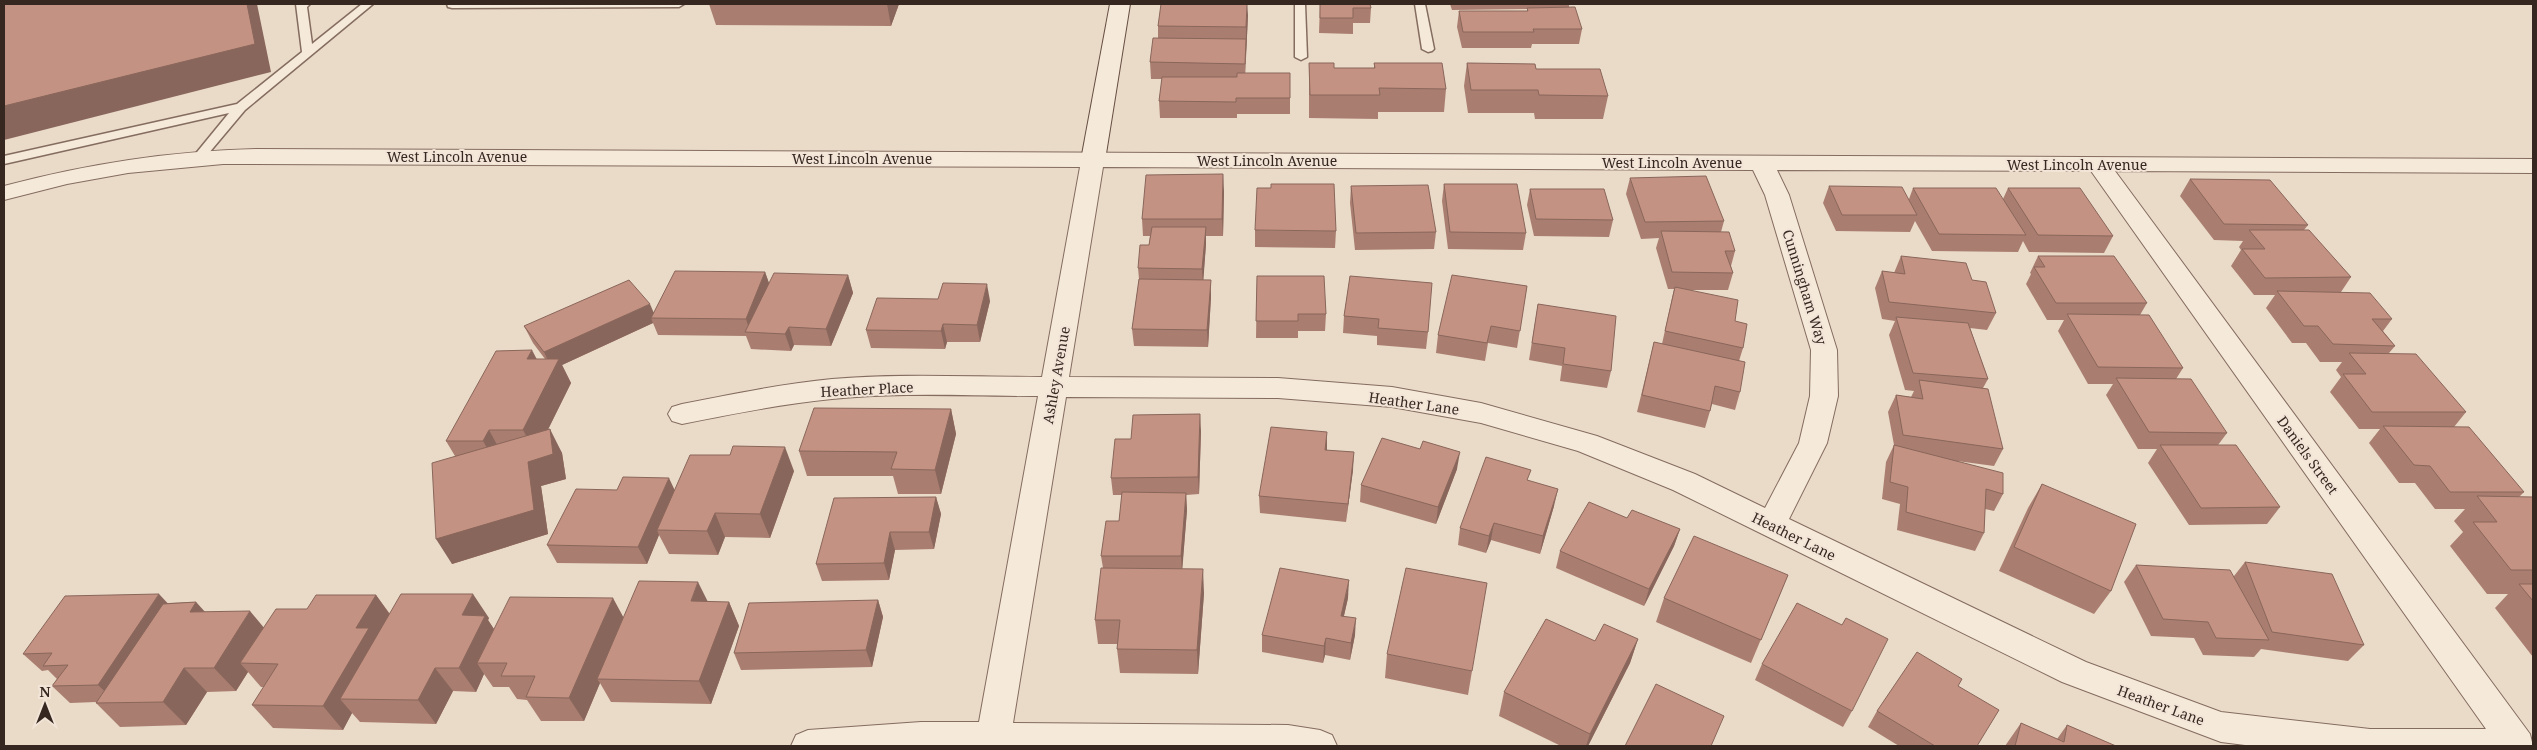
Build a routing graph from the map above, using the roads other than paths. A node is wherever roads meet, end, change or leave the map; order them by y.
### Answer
1 (305, 4) edge
2 (368, 4) edge
3 (679, 4) edge
4 (1120, 4) edge
5 (1300, 4) edge
6 (1420, 4) edge
7 (452, 5) edge
8 (1428, 49) dead end
9 (308, 54) junction
10 (1301, 57) dead end
11 (241, 107) junction
12 (199, 157) junction
13 (4, 160) edge
14 (1093, 160) junction
15 (1762, 163) junction
16 (2098, 164) junction
17 (2533, 166) edge
18 (4, 193) edge
19 (1054, 389) junction
20 (682, 414) dead end
21 (1771, 525) junction
22 (993, 742) edge
23 (808, 746) edge
24 (1320, 746) edge
25 (2518, 746) edge

1 - 9 lane
2 - 9 lane
3 - 7 lane
4 - 14 street, Ashley Avenue
5 - 10 lane
6 - 8 lane
9 - 11 lane
11 - 12 lane
11 - 13 lane
12 - 14 street, West Lincoln Avenue
12 - 18 street, West Lincoln Avenue
14 - 15 street, West Lincoln Avenue
14 - 19 street, Ashley Avenue
15 - 16 street, West Lincoln Avenue
15 - 21 street, Cunningham Way
16 - 17 street, West Lincoln Avenue
16 - 25 street, Daniels Street
19 - 20 street, Heather Place
19 - 21 street, Heather Lane
19 - 22 street, Ashley Avenue
21 - 25 street, Heather Lane
22 - 23 street
22 - 24 street

